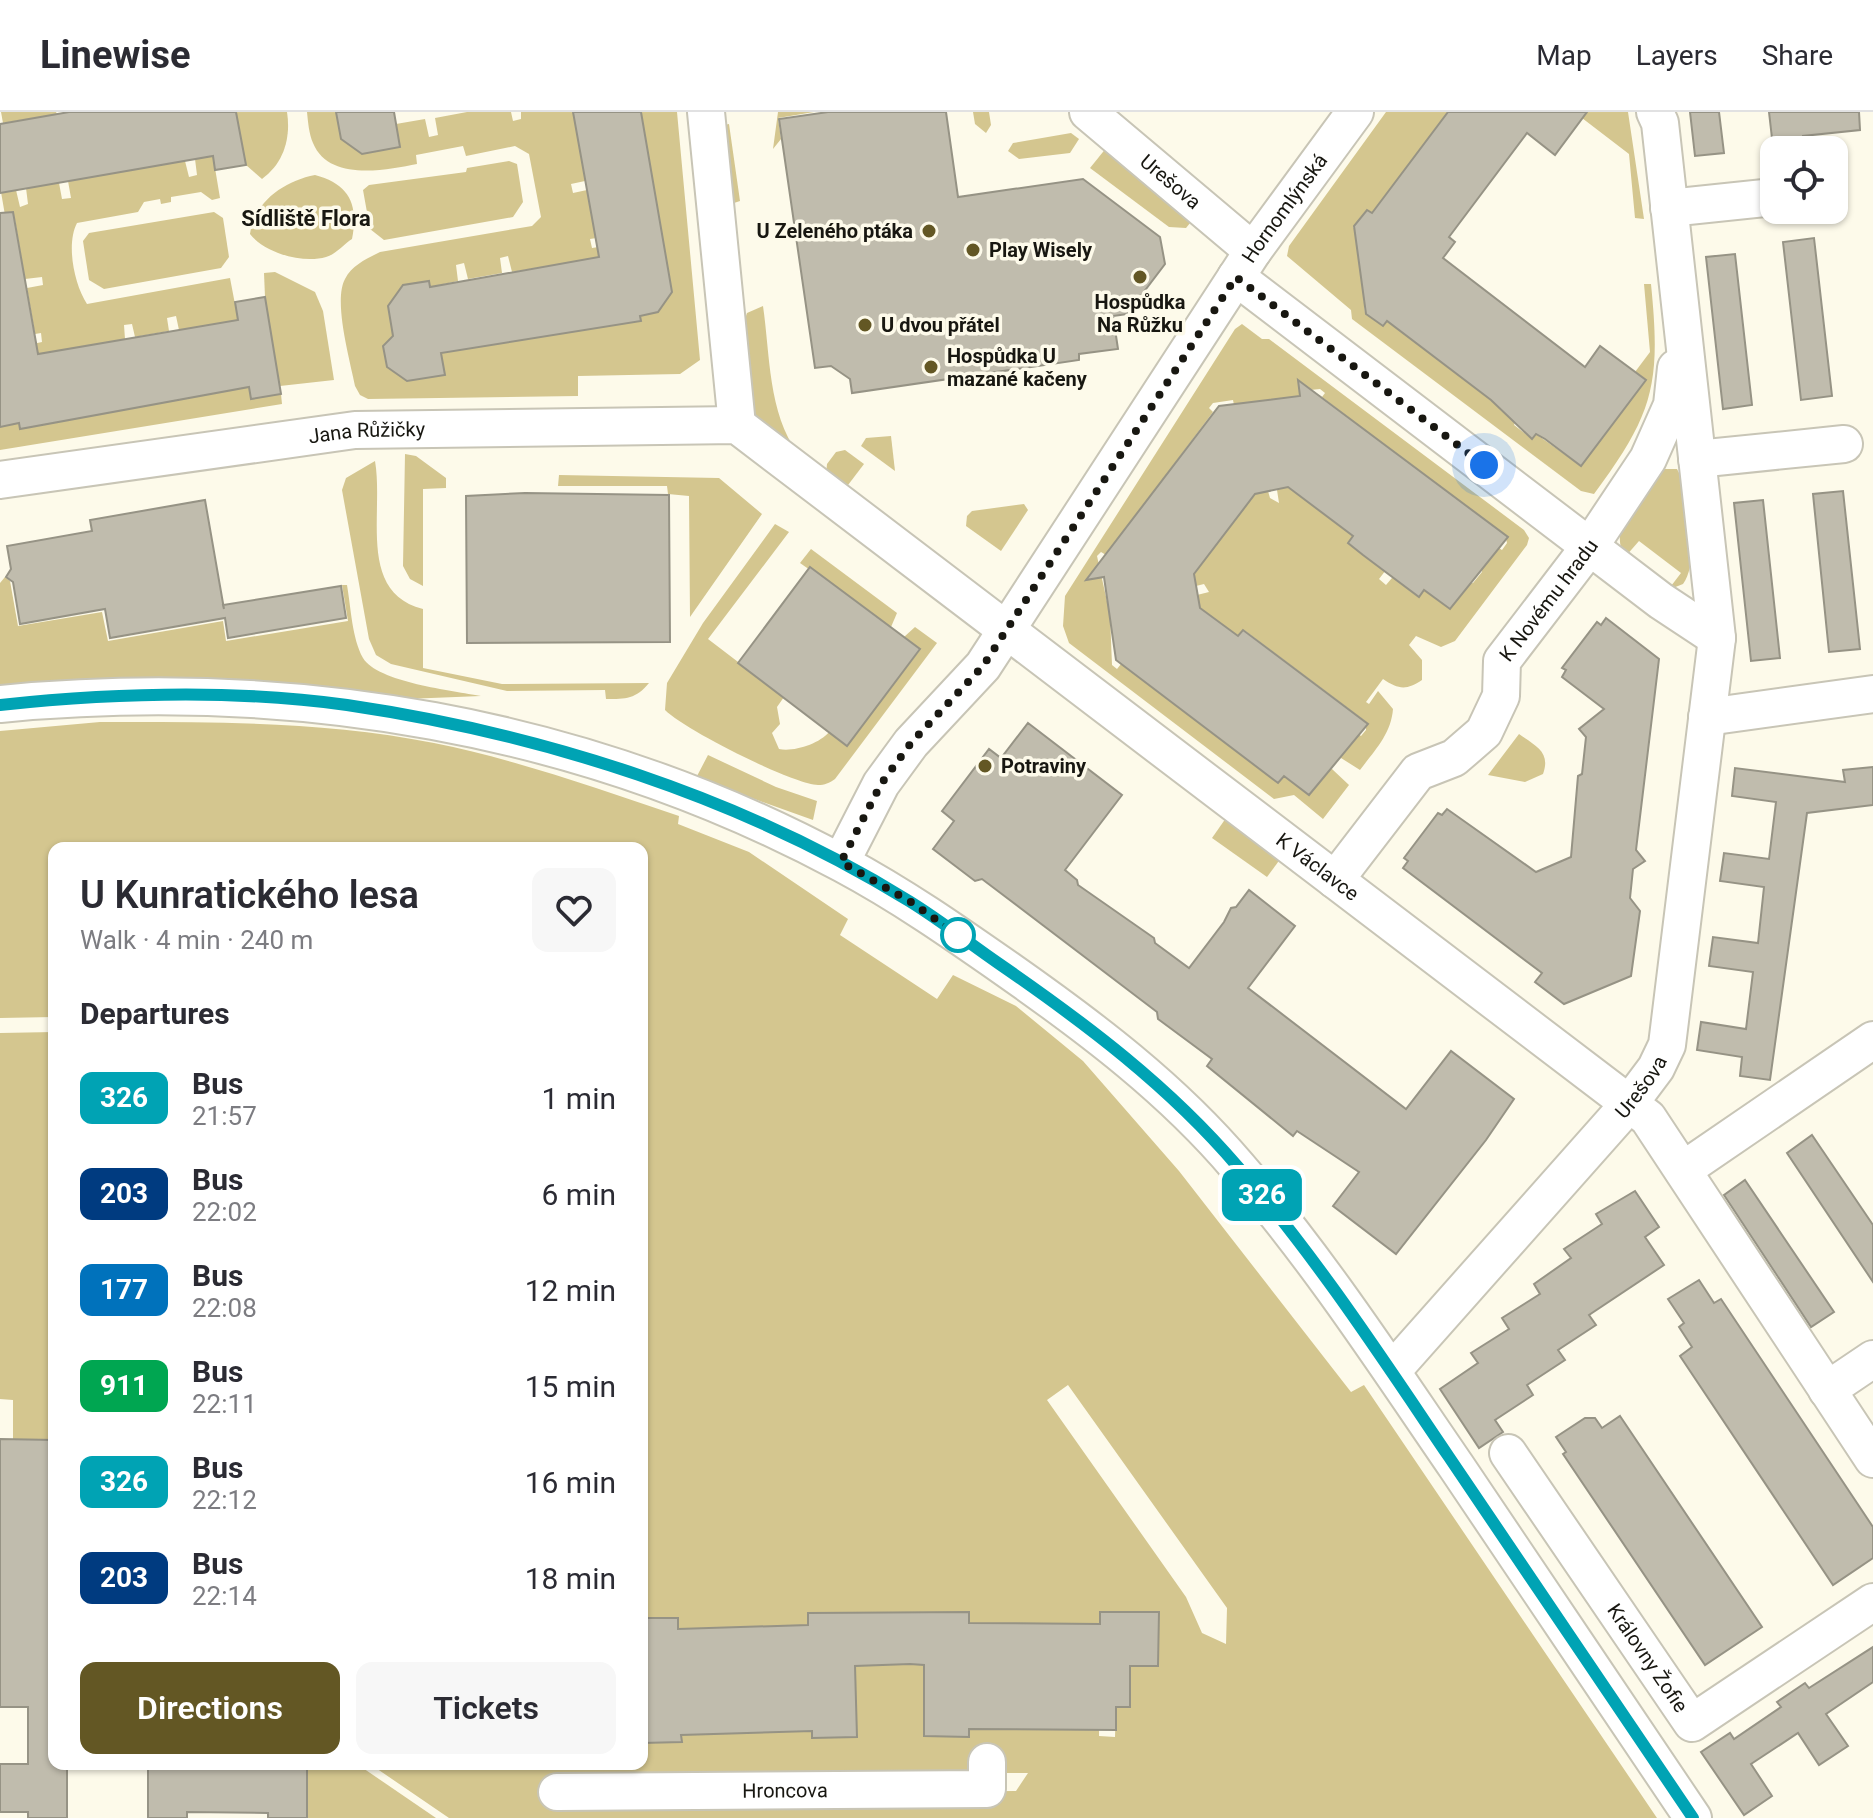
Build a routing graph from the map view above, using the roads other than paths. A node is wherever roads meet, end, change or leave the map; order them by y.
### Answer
1 (706, 112) edge
2 (1088, 112) edge
3 (1355, 112) edge
4 (1655, 112) edge
5 (1760, 198) edge
6 (1669, 208) junction
7 (1245, 264) junction
8 (1681, 321) junction
9 (737, 425) junction
10 (1844, 444) dead end
11 (1697, 459) junction
12 (0, 480) edge
13 (1590, 546) junction
14 (1007, 630) junction
15 (1717, 638) junction
16 (1873, 694) edge
17 (0, 704) edge
18 (1707, 717) junction
19 (841, 862) junction
20 (1335, 880) junction
21 (1873, 1040) edge
22 (1629, 1104) junction
23 (1683, 1170) junction
24 (1873, 1359) edge
25 (1392, 1371) junction
26 (1827, 1390) junction
27 (1508, 1453) dead end
28 (1873, 1459) edge
29 (1873, 1602) edge
30 (987, 1762) dead end
31 (557, 1792) dead end
32 (766, 1805) edge
33 (1693, 1818) edge

1 - 9 street
2 - 7 street, Urešova
3 - 7 street, Hornomlýnská
4 - 6 street
5 - 6 street
6 - 8 street
7 - 13 street, Urešova
7 - 14 street, Hornomlýnská
8 - 11 street
8 - 13 street, K Novému hradu
9 - 12 street, Jana Růžičky
9 - 14 street
10 - 11 street
11 - 15 street
13 - 15 street, Urešova
13 - 20 street, K Novému hradu
14 - 19 street, Hornomlýnská
14 - 20 street, K Václavce
15 - 18 street, Urešova
16 - 18 street
17 - 19 street
18 - 22 street, Urešova
19 - 25 street
20 - 22 street, K Václavce
21 - 23 street
22 - 23 street
22 - 25 street, Urešova
23 - 26 street
24 - 26 street
25 - 33 street
26 - 28 street
27 - 29 street, Královny Žofie
30 - 32 street, Hroncova
31 - 32 street, Hroncova

